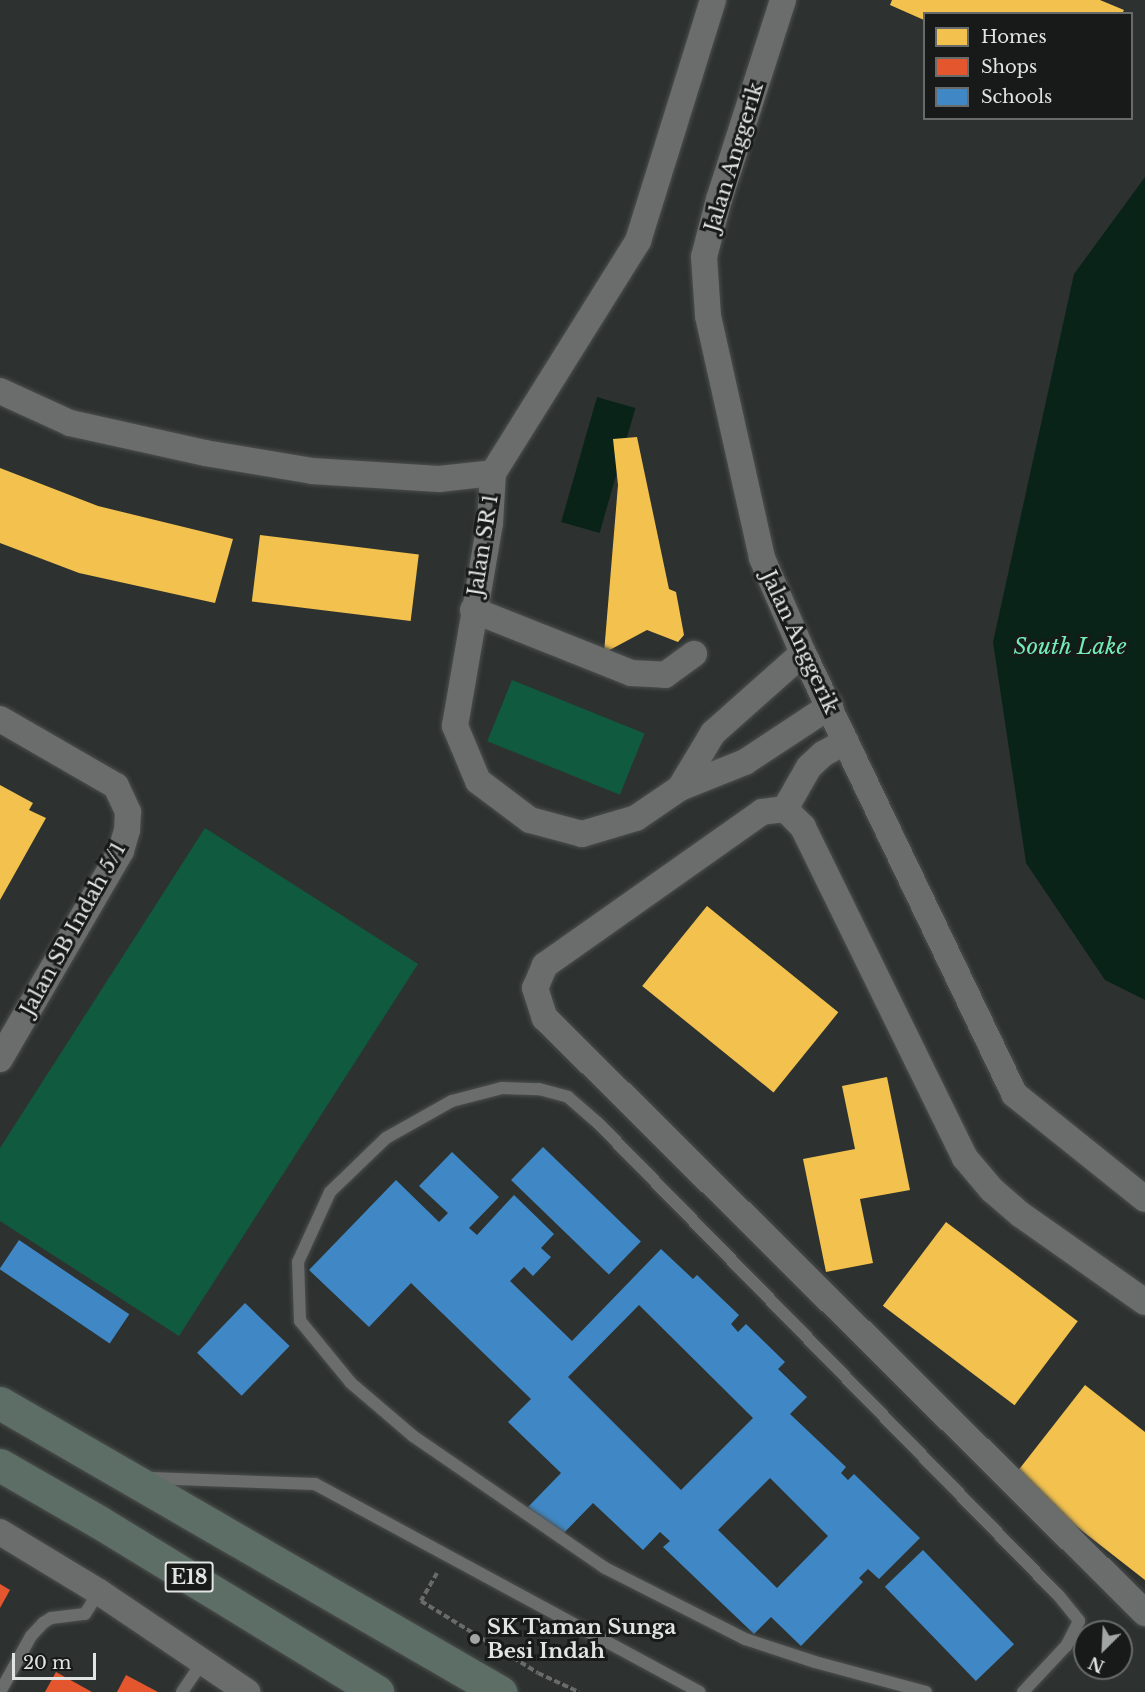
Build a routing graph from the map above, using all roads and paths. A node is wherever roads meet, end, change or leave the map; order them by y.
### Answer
1 (713, 0) edge
2 (783, 0) edge
3 (0, 391) edge
4 (493, 473) junction
5 (473, 610) junction
6 (803, 653) junction
7 (694, 654) dead end
8 (830, 706) junction
9 (0, 719) edge
10 (846, 741) junction
11 (680, 788) junction
12 (785, 809) junction
13 (0, 1059) edge
14 (1145, 1199) edge
15 (1145, 1302) edge
16 (0, 1402) edge
17 (0, 1465) edge
18 (127, 1478) junction
19 (0, 1532) edge
20 (446, 1557) junction
21 (99, 1592) junction
22 (1145, 1613) edge
23 (203, 1661) junction
24 (893, 1687) edge
25 (0, 1692) edge
26 (182, 1692) edge
27 (247, 1692) edge
28 (376, 1692) edge
29 (500, 1692) edge
30 (579, 1692) edge
31 (699, 1692) edge
32 (883, 1692) edge
33 (926, 1692) edge
34 (1023, 1692) edge

1 - 4 street
2 - 6 street, Jalan Anggerik
3 - 4 street, Jalan SR 1
4 - 5 street, Jalan SR 1
5 - 7 street
5 - 11 street, Jalan SR 1
6 - 8 street, Jalan Anggerik
6 - 11 street
8 - 10 street, Jalan Anggerik
8 - 11 street
9 - 13 street, Jalan SB Indah 5/1
10 - 12 street
10 - 14 street, Jalan Anggerik
12 - 15 street
12 - 22 street
16 - 18 highway, E18
17 - 28 highway, E18
18 - 20 lane
18 - 29 highway, E18
19 - 21 street
20 - 30 path
20 - 31 lane
21 - 23 street
21 - 25 lane
23 - 26 lane
23 - 27 street
24 - 32 lane
24 - 33 lane
24 - 34 lane

